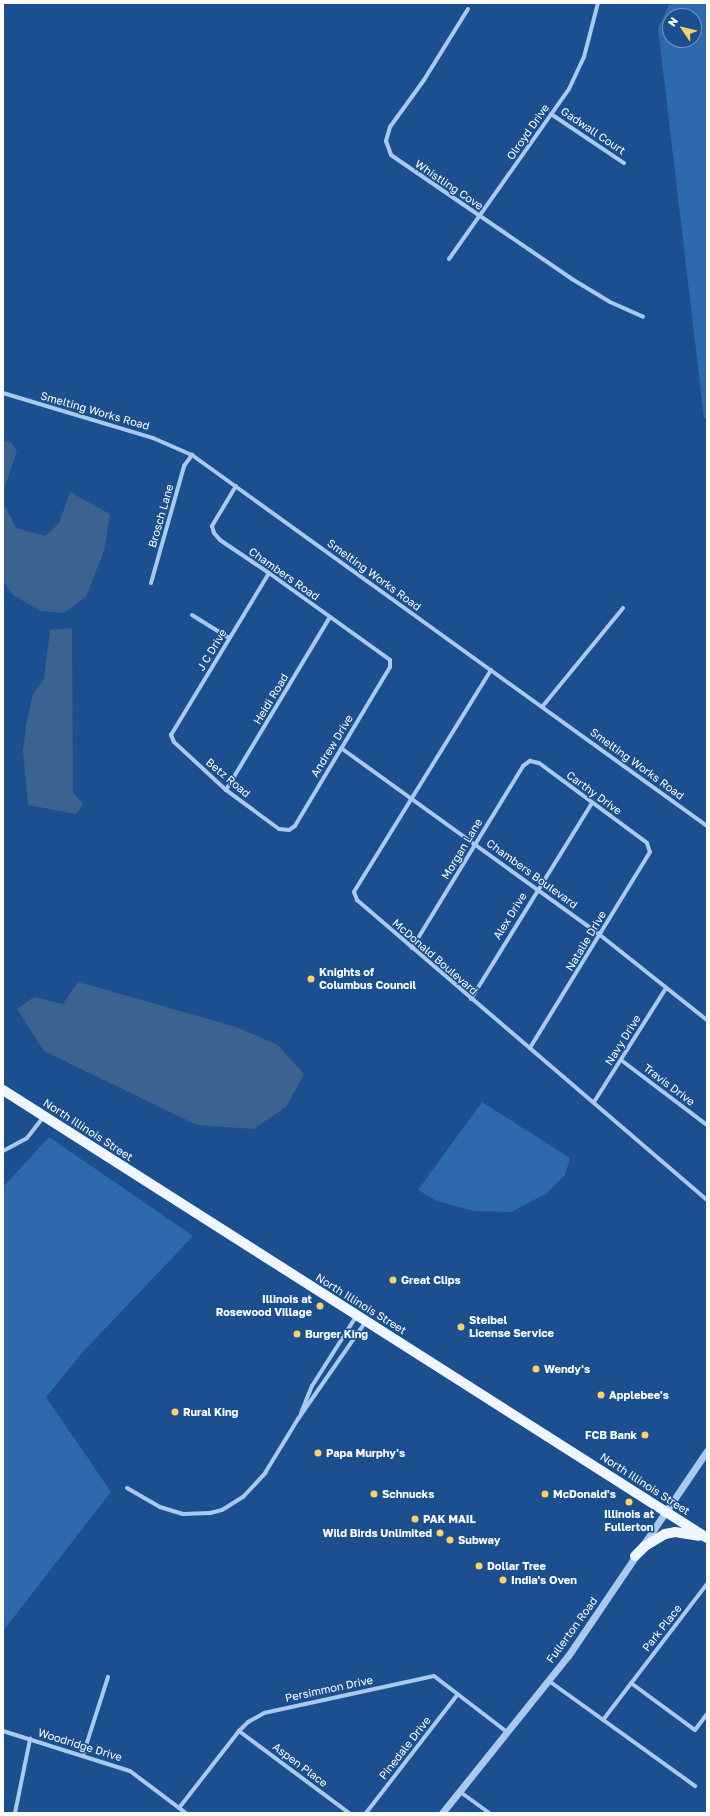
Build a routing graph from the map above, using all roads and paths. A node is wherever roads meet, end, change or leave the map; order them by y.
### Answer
1 (598, 3) edge
2 (468, 9) dead end
3 (551, 114) junction
4 (624, 163) dead end
5 (479, 216) junction
6 (448, 259) dead end
7 (643, 317) dead end
8 (3, 393) edge
9 (192, 455) junction
10 (236, 486) junction
11 (269, 573) junction
12 (151, 583) dead end
13 (623, 608) dead end
14 (192, 615) dead end
15 (330, 617) junction
16 (229, 638) junction
17 (390, 660) joint
18 (491, 670) junction
19 (542, 707) junction
20 (171, 736) joint
21 (341, 748) junction
22 (530, 761) joint
23 (226, 790) junction
24 (412, 798) junction
25 (592, 803) junction
26 (707, 826) edge
27 (279, 829) joint
28 (647, 843) joint
29 (475, 844) junction
30 (538, 889) junction
31 (600, 935) junction
32 (412, 948) junction
33 (666, 988) junction
34 (471, 999) junction
35 (707, 1020) edge
36 (530, 1048) junction
37 (621, 1060) junction
38 (3, 1090) edge
39 (594, 1102) junction
40 (45, 1116) junction
41 (707, 1124) edge
42 (3, 1151) edge
43 (707, 1200) edge
44 (357, 1315) junction
45 (366, 1321) junction
46 (298, 1419) junction
47 (707, 1451) edge
48 (127, 1488) dead end
49 (664, 1511) junction
50 (707, 1538) edge
51 (635, 1556) junction
52 (707, 1584) edge
53 (108, 1677) dead end
54 (549, 1681) junction
55 (631, 1683) junction
56 (458, 1694) junction
57 (707, 1714) edge
58 (603, 1720) junction
59 (3, 1731) edge
60 (239, 1731) junction
61 (507, 1732) junction
62 (30, 1739) junction
63 (84, 1755) junction
64 (695, 1786) dead end
65 (459, 1791) junction
66 (179, 1808) junction
67 (15, 1813) edge
68 (186, 1813) edge
69 (349, 1813) edge
70 (366, 1813) edge
71 (442, 1813) edge
72 (489, 1813) edge

1 - 3 street, Olroyd Drive
2 - 5 street, Whistling Cove
3 - 4 street, Gadwall Court
3 - 5 street, Olroyd Drive
5 - 6 street, Olroyd Drive
5 - 7 street, Whistling Cove
8 - 9 street, Smelting Works Road
9 - 10 street, Smelting Works Road
9 - 12 street, Brosch Lane
10 - 11 street, Chambers Road
10 - 18 street, Smelting Works Road
11 - 15 street, Chambers Road
11 - 16 street, J C Drive
13 - 19 street
14 - 16 street
15 - 17 street, Chambers Road
15 - 23 street, Heidi Road
16 - 20 street, J C Drive
17 - 21 street, Andrew Drive
18 - 19 street, Smelting Works Road
18 - 24 street, McDonald Boulevard
19 - 26 street, Smelting Works Road
20 - 23 street, Betz Road
21 - 24 street, Chambers Boulevard
21 - 27 street, Andrew Drive
22 - 25 street, Carthy Drive
22 - 29 street, Morgan Lane
23 - 27 street, Betz Road
24 - 29 street, Chambers Boulevard
24 - 32 street, McDonald Boulevard
25 - 28 street, Carthy Drive
25 - 30 street, Alex Drive
28 - 31 street, Natalie Drive
29 - 30 street, Chambers Boulevard
29 - 32 street, Morgan Lane
30 - 31 street, Chambers Boulevard
30 - 34 street, Alex Drive
31 - 33 street, Chambers Boulevard
31 - 36 street, Natalie Drive
32 - 34 street, McDonald Boulevard
33 - 35 street, Chambers Boulevard
33 - 37 street, Navy Drive
34 - 36 street, McDonald Boulevard
36 - 39 street, McDonald Boulevard
37 - 39 street, Navy Drive
37 - 41 street, Travis Drive
38 - 40 main road, North Illinois Street
39 - 43 street, McDonald Boulevard
40 - 42 street
40 - 44 main road, North Illinois Street
44 - 45 main road, North Illinois Street
44 - 46 street
45 - 46 street
45 - 49 main road, North Illinois Street
46 - 48 street
47 - 49 street, Fullerton Road
49 - 50 main road, North Illinois Street
49 - 51 street, Fullerton Road
50 - 51 main road
51 - 54 street, Fullerton Road
52 - 55 street, Park Place
53 - 63 street
54 - 58 street
54 - 61 street, Fullerton Road
55 - 57 street
55 - 58 street, Park Place
56 - 60 street, Persimmon Drive
56 - 61 street, Persimmon Drive
56 - 70 street, Pinedale Drive
58 - 64 street
59 - 62 street, Woodridge Drive
60 - 66 street, Persimmon Drive
60 - 69 street, Aspen Place
61 - 65 street, Fullerton Road
62 - 63 street, Woodridge Drive
62 - 67 street
63 - 66 street, Woodridge Drive
65 - 71 street, Fullerton Road
65 - 72 street
66 - 68 street, Woodridge Drive

